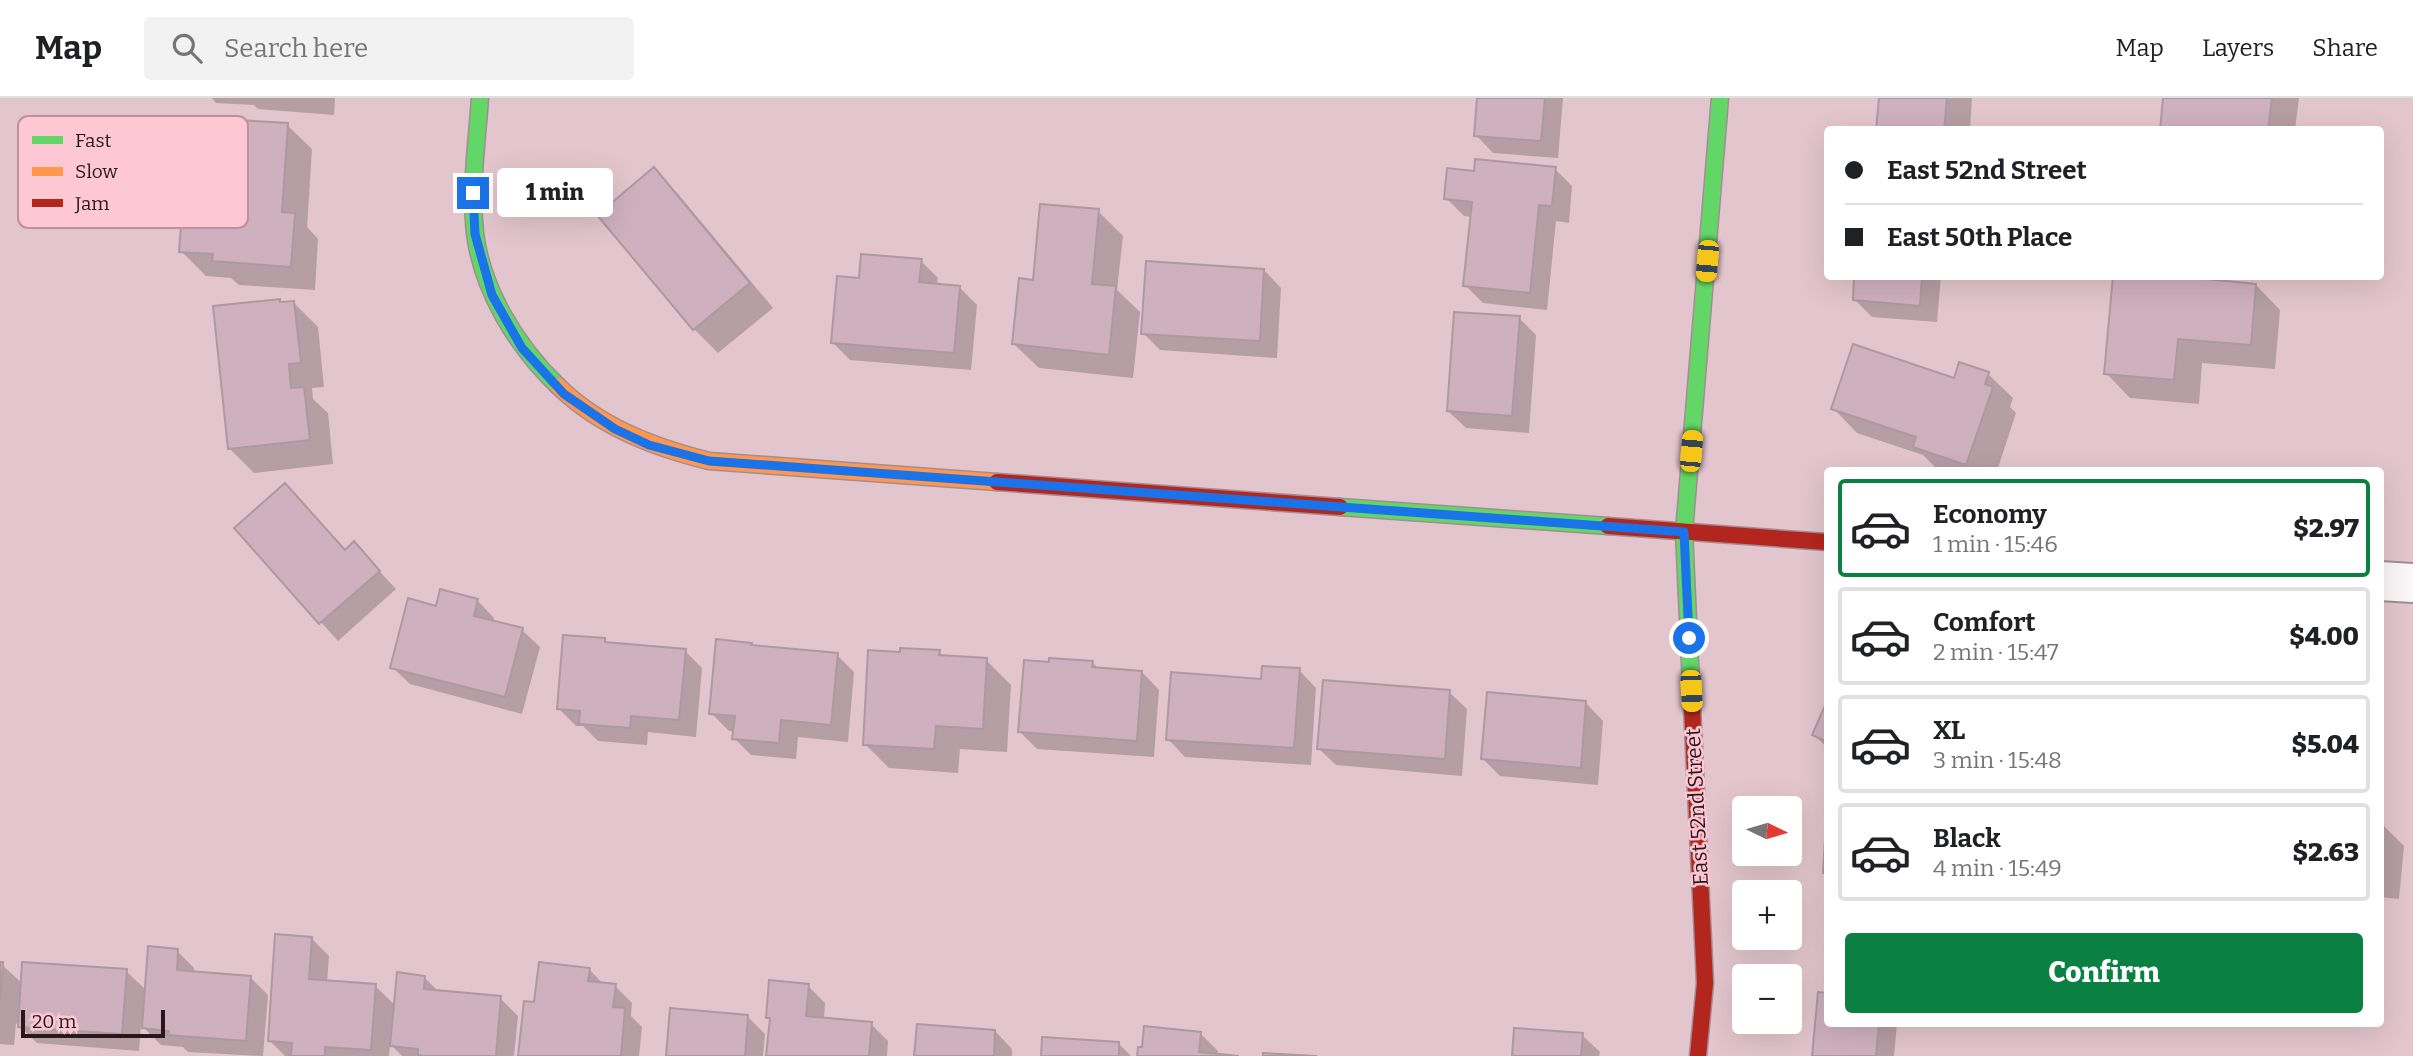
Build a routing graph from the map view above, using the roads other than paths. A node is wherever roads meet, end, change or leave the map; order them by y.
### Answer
1 (480, 98) edge
2 (1720, 98) edge
3 (1684, 532) junction
4 (1824, 542) edge
5 (2384, 581) edge
6 (2413, 583) edge
7 (1698, 1056) edge

1 - 3 street
2 - 3 street, East 52nd Street
3 - 4 street
3 - 7 street, East 52nd Street
5 - 6 street

